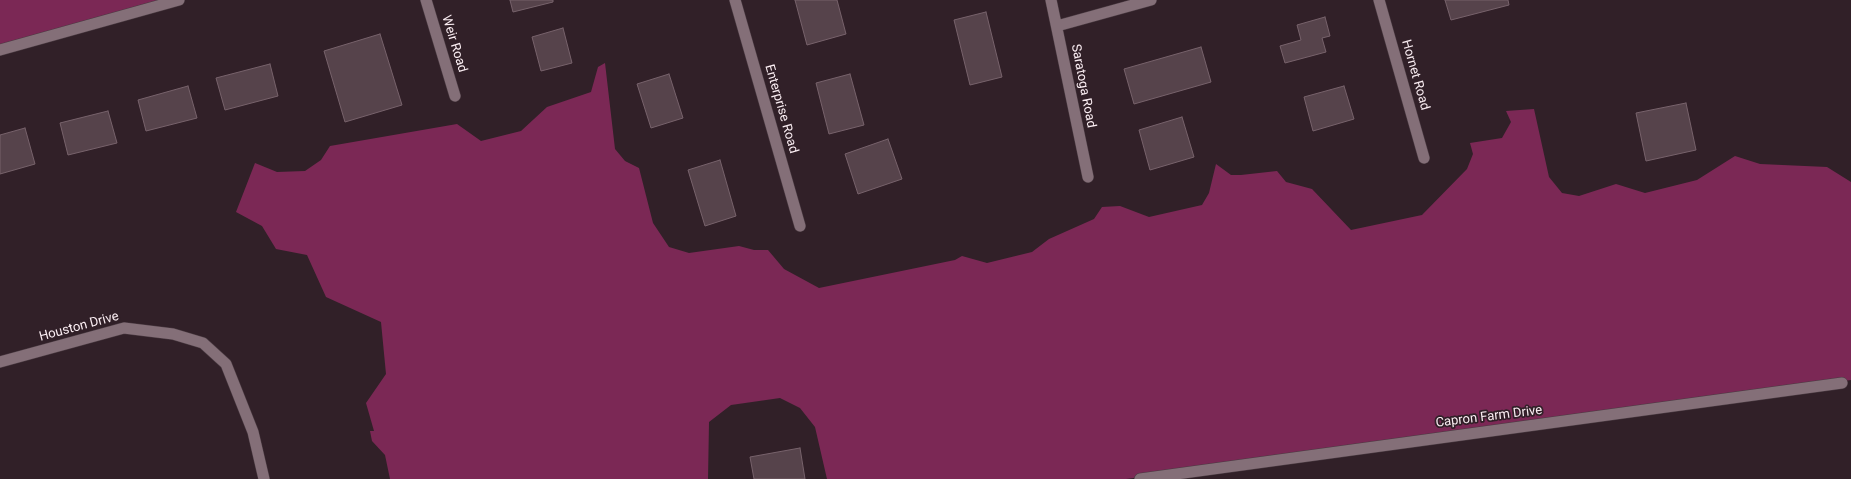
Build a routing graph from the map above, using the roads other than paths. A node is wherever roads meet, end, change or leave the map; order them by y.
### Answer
1 (179, 0) edge
2 (426, 0) edge
3 (735, 0) edge
4 (1051, 0) edge
5 (1151, 0) edge
6 (1379, 0) edge
7 (1057, 26) junction
8 (0, 50) edge
9 (455, 96) dead end
10 (1424, 158) dead end
11 (1088, 177) dead end
12 (800, 226) dead end
13 (0, 362) edge
14 (1842, 383) dead end
15 (264, 479) edge
16 (1140, 479) edge

1 - 8 street
2 - 9 street, Weir Road
3 - 12 street, Enterprise Road
4 - 7 street, Saratoga Road
5 - 7 street
6 - 10 street, Hornet Road
7 - 11 street, Saratoga Road
13 - 15 street, Houston Drive
14 - 16 street, Capron Farm Drive

